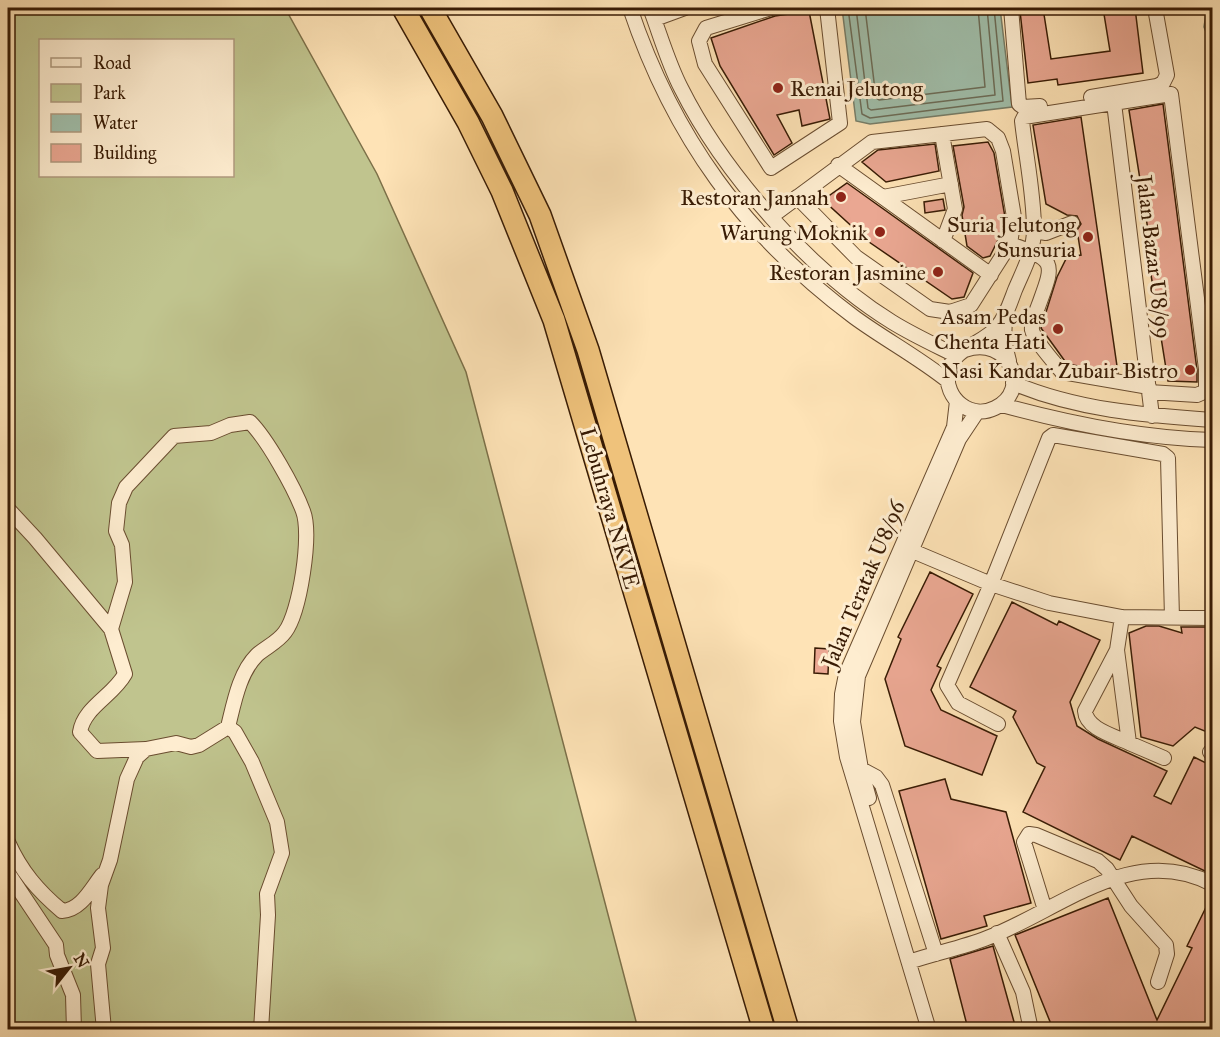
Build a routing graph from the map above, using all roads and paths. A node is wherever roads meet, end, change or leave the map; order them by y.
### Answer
1 (403, 8) edge
2 (430, 8) edge
3 (630, 8) edge
4 (685, 8) edge
5 (771, 8) edge
6 (827, 8) edge
7 (1011, 8) edge
8 (1155, 8) edge
9 (652, 13) edge
10 (1114, 103) junction
11 (942, 134) junction
12 (838, 165) junction
13 (951, 184) junction
14 (797, 197) junction
15 (883, 197) junction
16 (772, 216) junction
17 (1072, 223) dead end
18 (1034, 231) junction
19 (943, 241) junction
20 (1010, 244) junction
21 (1030, 251) junction
22 (991, 275) junction
23 (1006, 313) junction
24 (961, 353) junction
25 (1010, 363) junction
26 (948, 381) junction
27 (1013, 383) junction
28 (1149, 389) junction
29 (957, 402) junction
30 (1002, 405) junction
31 (977, 412) junction
32 (1152, 416) junction
33 (1212, 420) edge
34 (1212, 440) edge
35 (8, 509) edge
36 (906, 547) junction
37 (991, 584) junction
38 (1122, 617) junction
39 (1172, 618) junction
40 (1212, 618) edge
41 (111, 629) junction
42 (1117, 650) junction
43 (998, 724) dead end
44 (228, 727) junction
45 (1129, 742) junction
46 (146, 749) junction
47 (1164, 758) dead end
48 (861, 769) junction
49 (8, 842) edge
50 (106, 870) junction
51 (8, 873) edge
52 (1113, 878) junction
53 (1212, 884) edge
54 (1045, 910) junction
55 (997, 933) junction
56 (936, 954) junction
57 (913, 961) junction
58 (1158, 982) dead end
59 (74, 1029) edge
60 (104, 1029) edge
61 (261, 1029) edge
62 (764, 1029) edge
63 (788, 1029) edge
64 (929, 1029) edge
65 (938, 1029) edge
66 (1031, 1029) edge

1 - 62 highway, Lebuhraya NKVE
2 - 63 highway, Lebuhraya NKVE
3 - 26 street
4 - 9 street
5 - 6 street
7 - 8 street
9 - 16 street
10 - 18 street
10 - 28 street, Jalan Bazar U8/99
10 - 28 street
11 - 12 street
11 - 13 street
11 - 20 street
12 - 14 street
12 - 15 street
13 - 15 street
13 - 19 street
14 - 16 street
14 - 22 street
15 - 19 street
16 - 24 street
17 - 18 street
18 - 21 street
19 - 22 street
20 - 21 street
20 - 22 street
21 - 23 street
21 - 28 street
23 - 24 street
23 - 25 street
24 - 25 street
24 - 26 street
25 - 27 street
26 - 29 street
27 - 30 street
27 - 32 street
28 - 32 street, Jalan Bazar U8/99
29 - 31 street
29 - 36 street, Jalan Teratak U8/96
30 - 31 street
30 - 34 street
31 - 36 street, Jalan Teratak U8/96
32 - 33 street
35 - 41 street
36 - 37 street
36 - 48 street, Jalan Teratak U8/96
36 - 57 street, Jalan Teratak U8/96
37 - 38 street
37 - 39 street
37 - 43 street
38 - 39 street
38 - 42 street
39 - 40 street
41 - 44 street
41 - 46 street
42 - 45 street
42 - 45 street
44 - 46 street
44 - 61 street
45 - 47 street
46 - 50 street
48 - 56 street
48 - 57 street, Jalan Teratak U8/96
49 - 50 street
50 - 60 street
51 - 59 street
52 - 53 street
52 - 54 street
52 - 54 street
52 - 58 street
54 - 55 street
55 - 56 street
55 - 66 street
56 - 57 street
57 - 64 street, Jalan Teratak U8/96
57 - 65 street, Jalan Teratak U8/96

